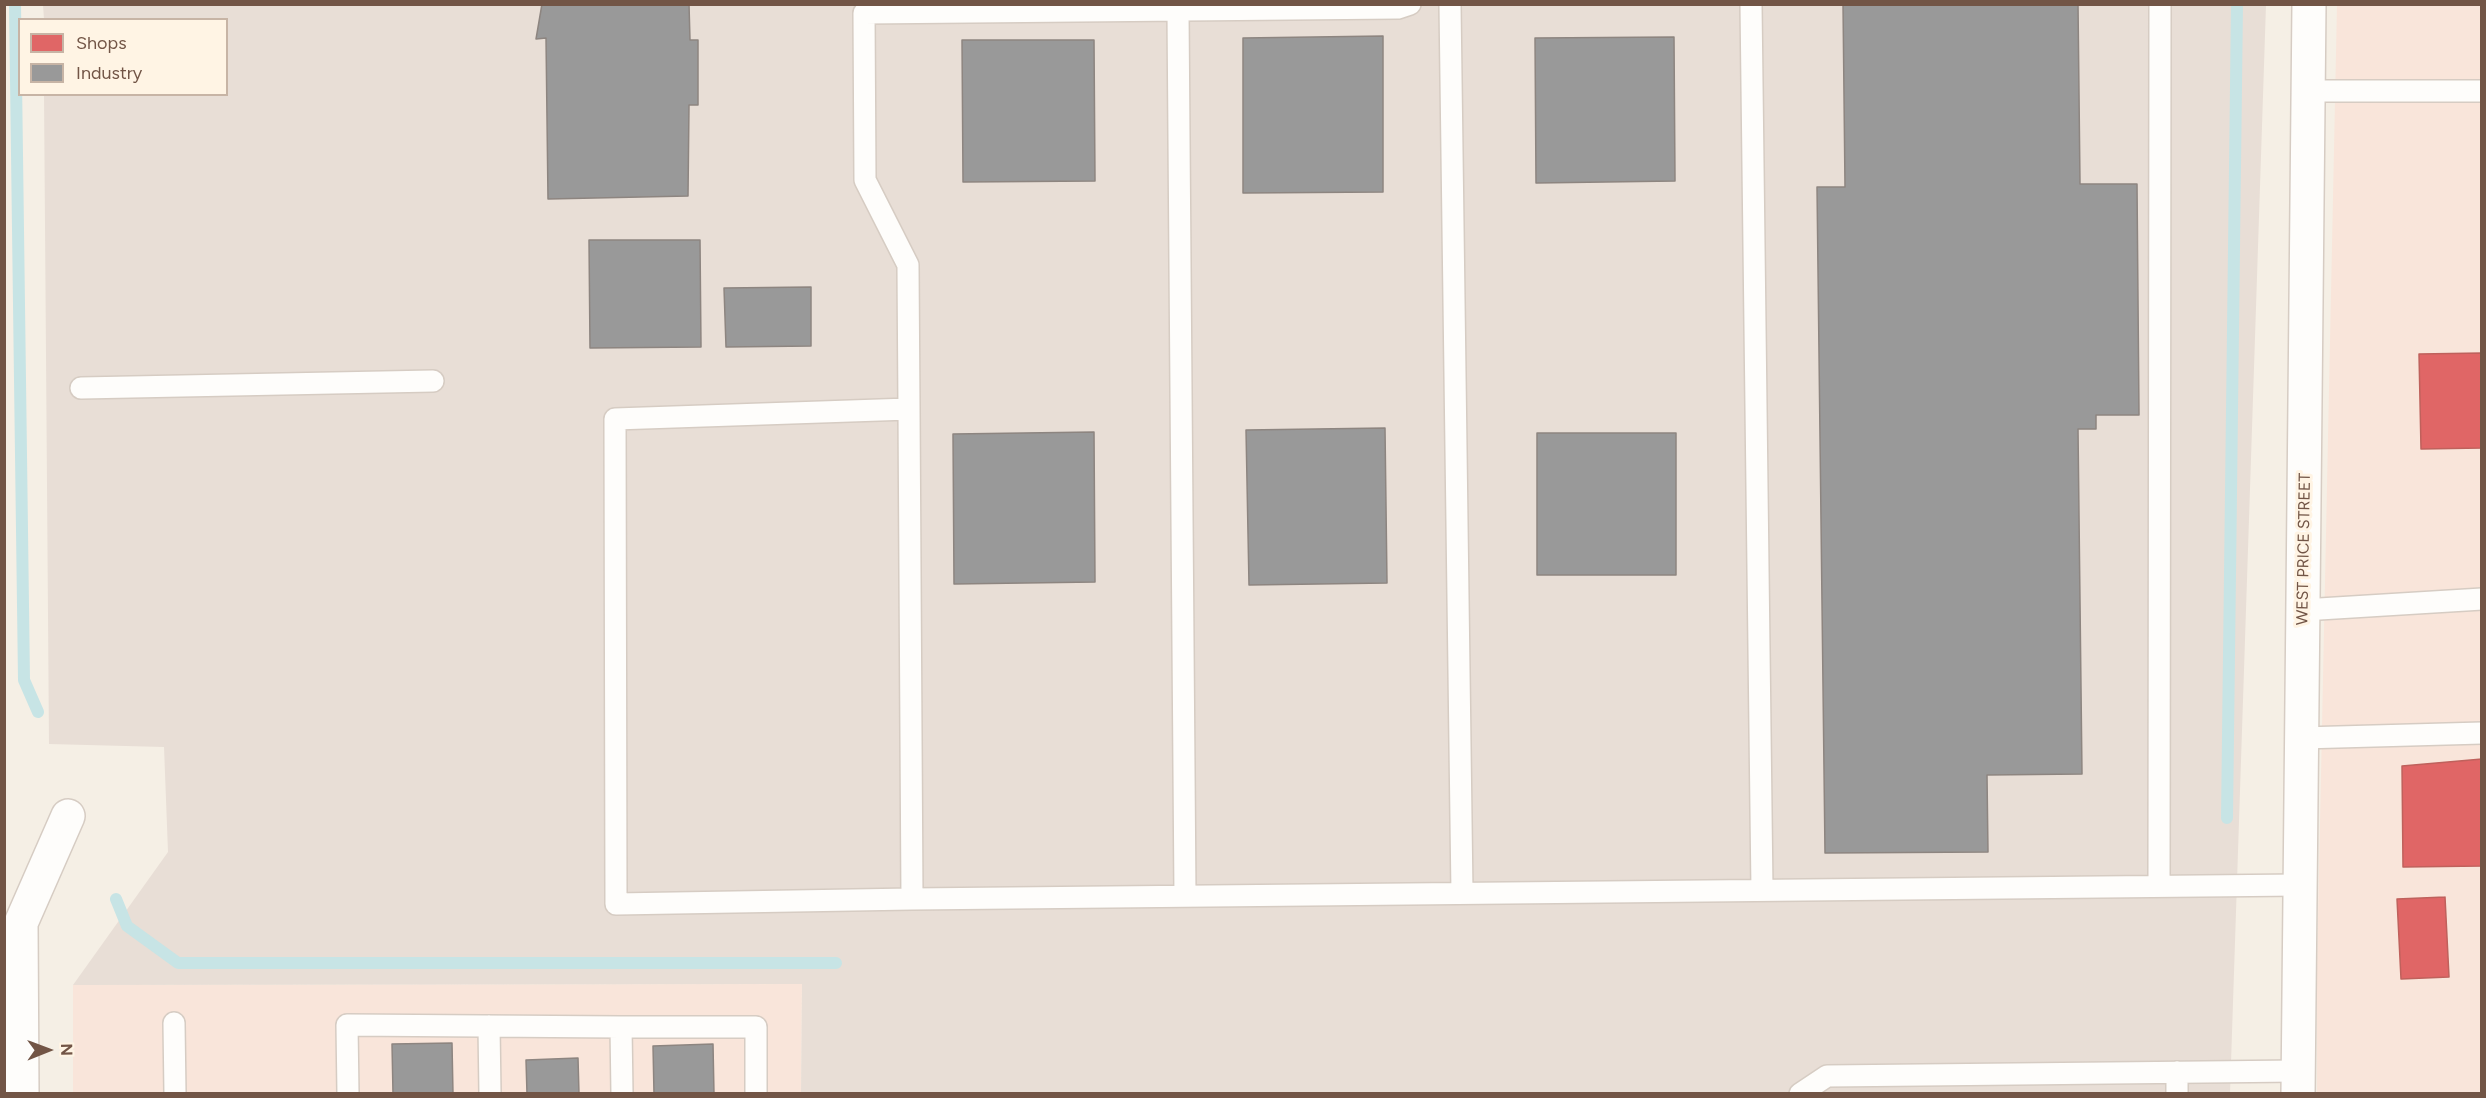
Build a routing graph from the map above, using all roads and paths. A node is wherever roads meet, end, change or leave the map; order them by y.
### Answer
1 (1410, 4) edge
2 (1450, 4) edge
3 (1751, 4) edge
4 (2160, 4) edge
5 (2309, 4) edge
6 (864, 9) edge
7 (1178, 11) junction
8 (2308, 91) junction
9 (2481, 91) edge
10 (434, 381) dead end
11 (81, 388) dead end
12 (909, 409) junction
13 (2481, 599) edge
14 (2303, 610) junction
15 (2481, 733) edge
16 (2302, 738) junction
17 (68, 816) dead end
18 (2300, 885) junction
19 (2159, 886) junction
20 (1762, 890) junction
21 (1462, 893) junction
22 (1185, 896) junction
23 (912, 899) junction
24 (174, 1023) dead end
25 (489, 1026) junction
26 (621, 1028) junction
27 (2177, 1072) junction
28 (2298, 1082) edge
29 (22, 1094) edge
30 (175, 1094) edge
31 (348, 1094) edge
32 (490, 1094) edge
33 (622, 1094) edge
34 (756, 1094) edge
35 (1800, 1094) edge
36 (2176, 1094) edge

1 - 7 lane
2 - 21 lane
3 - 20 lane
4 - 19 lane
5 - 8 street, WEST PRICE STREET
6 - 7 lane
6 - 12 lane
7 - 22 lane
8 - 9 lane
8 - 14 street, WEST PRICE STREET
10 - 11 lane
12 - 23 lane
12 - 23 lane
13 - 14 lane
14 - 16 street, WEST PRICE STREET
15 - 16 lane
16 - 18 street, WEST PRICE STREET
17 - 29 street
18 - 19 lane
18 - 28 street, WEST PRICE STREET
19 - 20 lane
20 - 21 lane
21 - 22 lane
22 - 23 lane
24 - 30 lane
25 - 26 lane
25 - 31 lane
25 - 32 lane
26 - 33 lane
26 - 34 lane
27 - 28 lane
27 - 35 lane
27 - 36 lane

